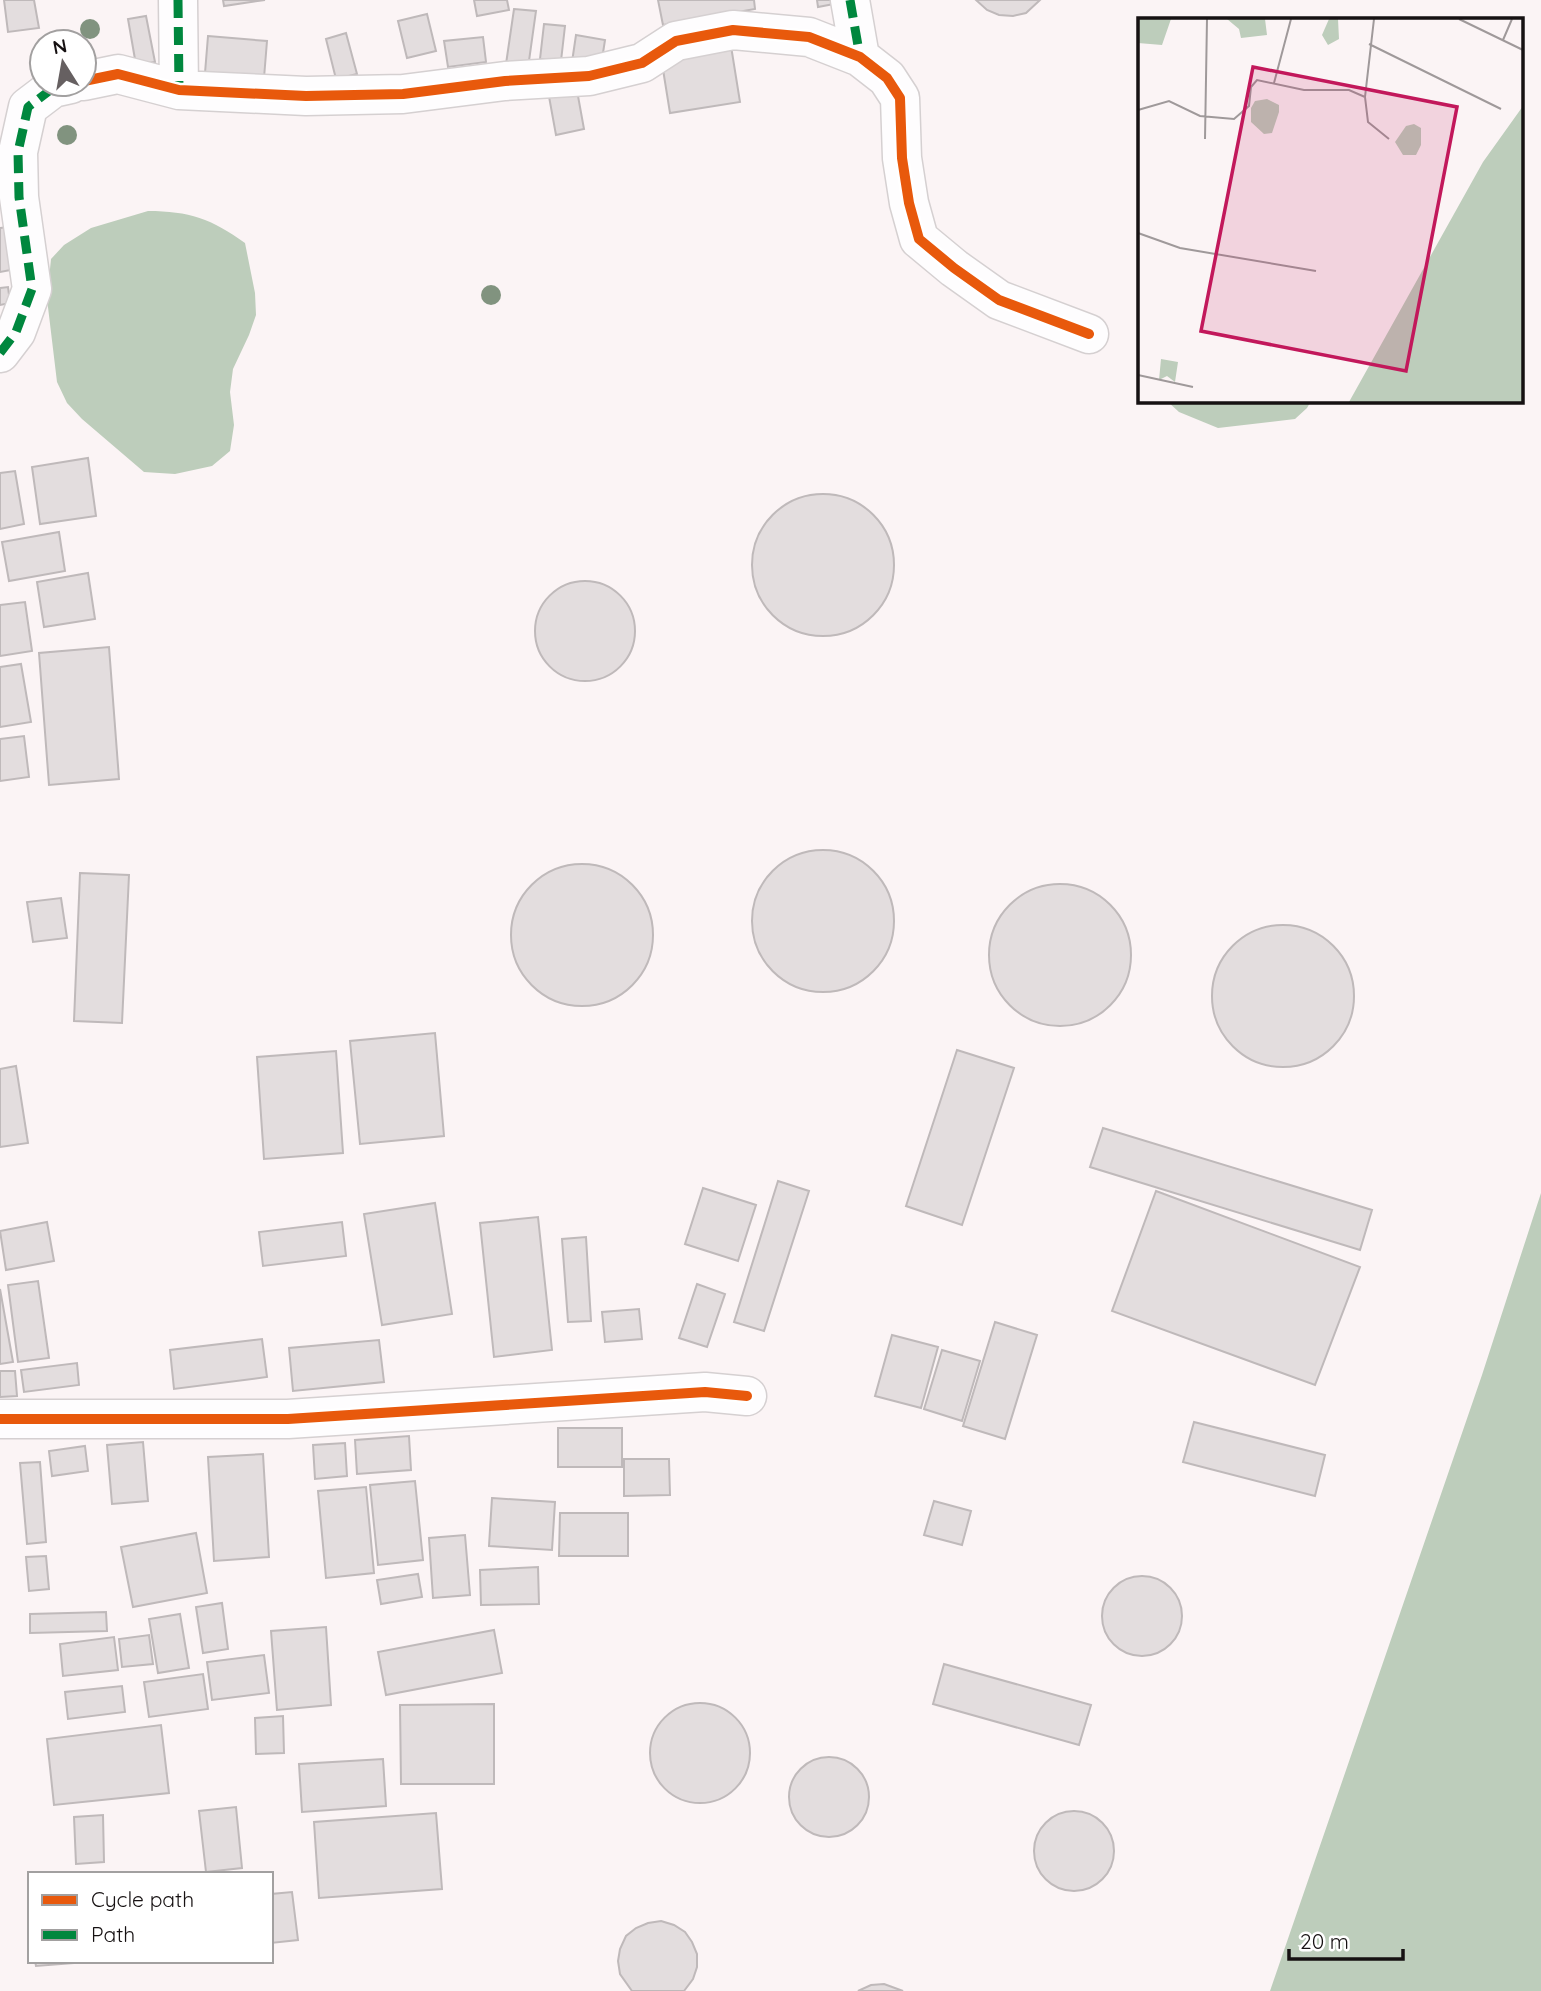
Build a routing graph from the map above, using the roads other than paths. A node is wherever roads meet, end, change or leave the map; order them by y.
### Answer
1 (178, 0) edge
2 (850, 0) edge
3 (860, 57) junction
4 (98, 78) edge
5 (178, 90) junction
6 (40, 98) edge
7 (1089, 334) dead end
8 (0, 353) edge
9 (747, 1396) dead end
10 (0, 1419) edge

1 - 5 street
2 - 3 street
3 - 5 street
3 - 7 street
4 - 5 street
6 - 8 street
9 - 10 street

